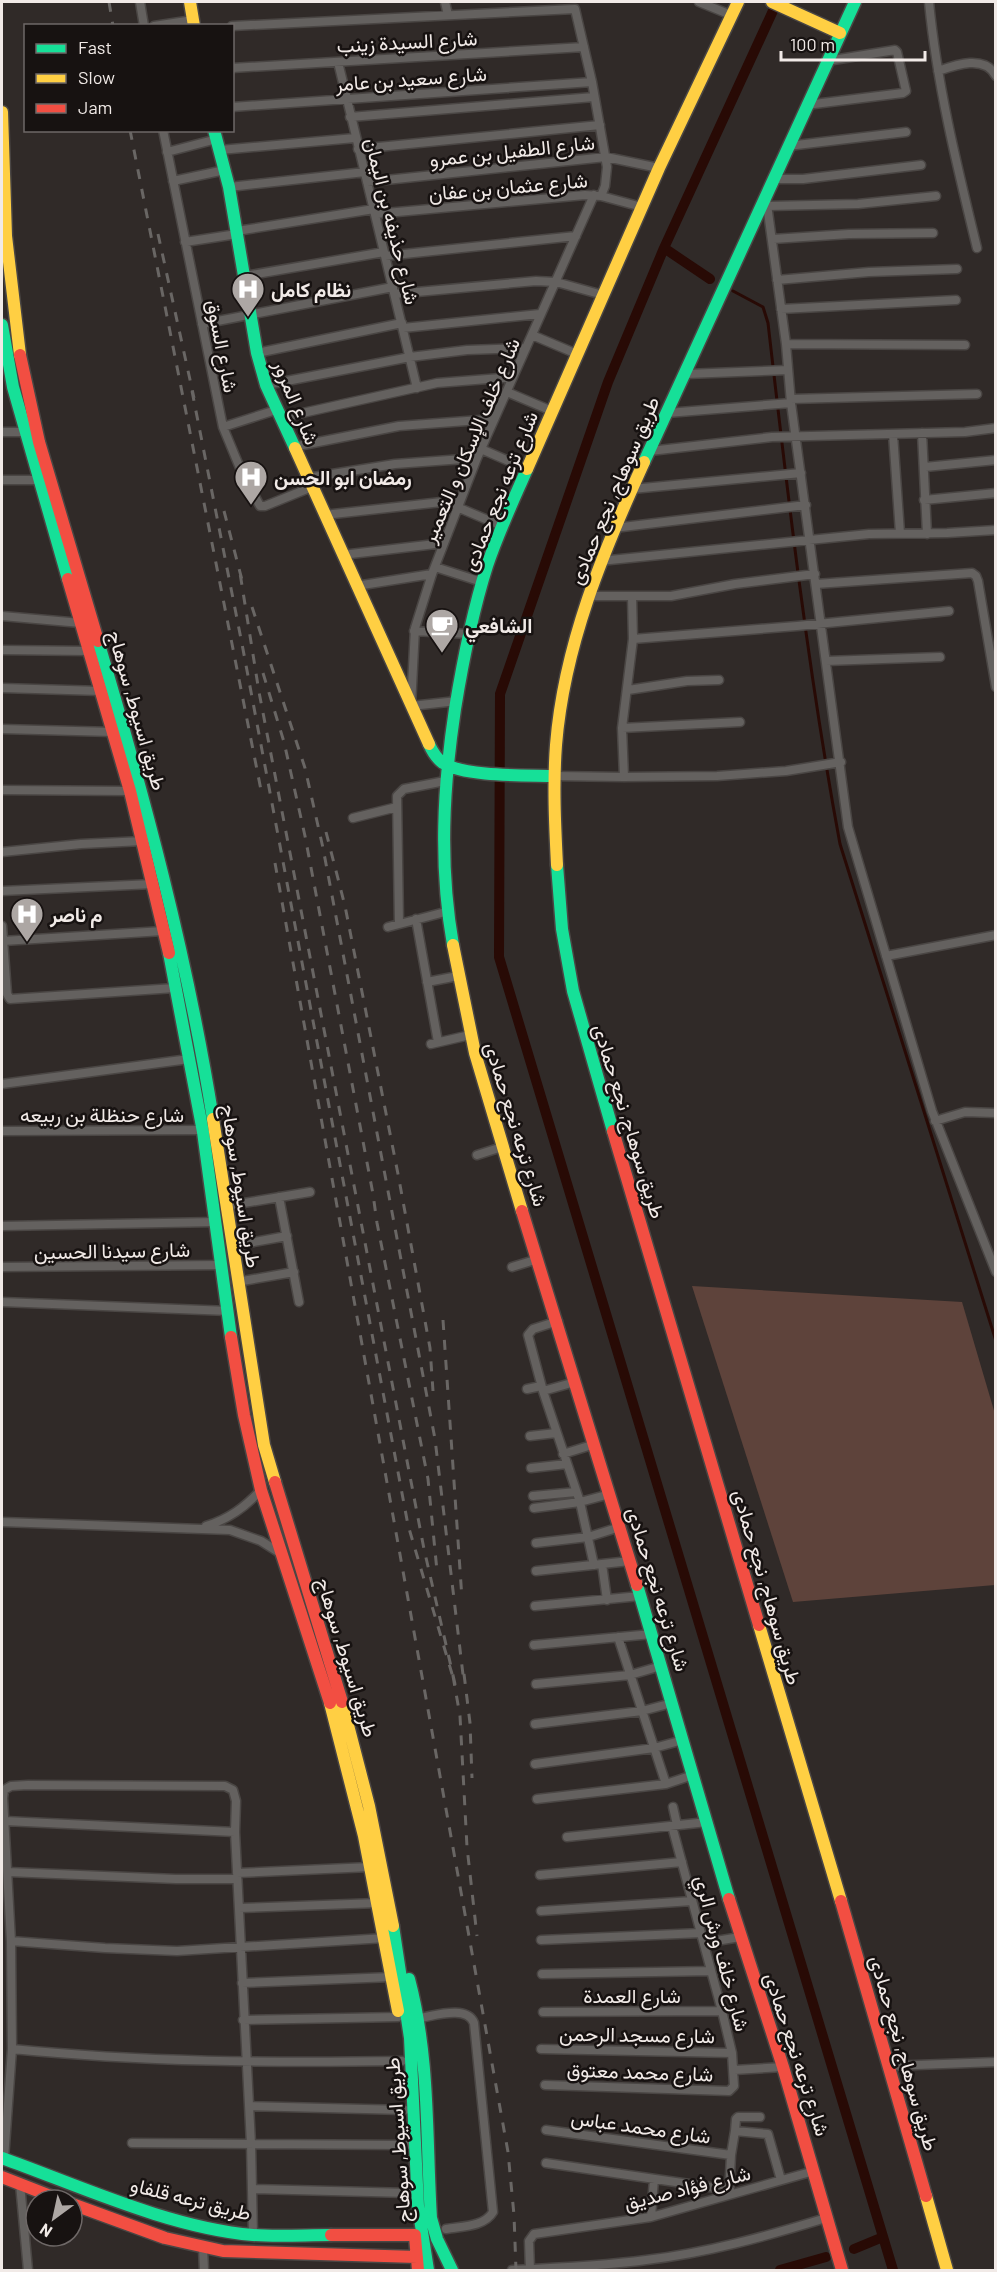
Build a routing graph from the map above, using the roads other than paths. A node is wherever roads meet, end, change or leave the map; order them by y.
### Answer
1 (140, 2) edge
2 (190, 2) edge
3 (445, 2) edge
4 (699, 2) edge
5 (772, 2) edge
6 (855, 2) edge
7 (929, 2) edge
8 (545, 6) edge
9 (733, 7) edge
10 (448, 15) junction
11 (193, 23) edge
12 (144, 24) edge
13 (234, 26) edge
14 (840, 33) junction
15 (584, 47) junction
16 (827, 61) junction
17 (338, 62) junction
18 (234, 68) edge
19 (938, 71) junction
20 (996, 76) edge
21 (592, 82) junction
22 (594, 96) junction
23 (346, 100) junction
24 (806, 105) junction
25 (234, 107) edge
26 (2, 112) edge
27 (351, 117) junction
28 (600, 125) junction
29 (163, 132) edge
30 (906, 132) dead end
31 (355, 138) junction
32 (217, 140) edge
33 (787, 146) junction
34 (358, 149) junction
35 (167, 152) junction
36 (606, 157) junction
37 (921, 165) dead end
38 (659, 168) junction
39 (225, 170) junction
40 (366, 177) junction
41 (772, 180) junction
42 (173, 181) junction
43 (229, 187) junction
44 (597, 195) junction
45 (936, 196) dead end
46 (767, 199) junction
47 (642, 207) junction
48 (375, 212) junction
49 (237, 232) junction
50 (933, 232) dead end
51 (576, 236) junction
52 (773, 239) junction
53 (185, 242) junction
54 (977, 248) dead end
55 (385, 254) junction
56 (4, 259) edge
57 (957, 269) dead end
58 (245, 276) junction
59 (777, 280) junction
60 (556, 282) junction
61 (6, 288) edge
62 (394, 291) junction
63 (603, 295) junction
64 (956, 300) dead end
65 (780, 309) junction
66 (540, 314) junction
67 (250, 315) junction
68 (202, 324) junction
69 (402, 325) junction
70 (2, 326) edge
71 (532, 335) junction
72 (786, 344) junction
73 (965, 345) dead end
74 (526, 348) junction
75 (257, 353) junction
76 (577, 354) junction
77 (410, 357) junction
78 (788, 370) junction
79 (686, 374) junction
80 (513, 377) junction
81 (266, 385) junction
82 (7, 387) edge
83 (417, 388) junction
84 (507, 392) junction
85 (977, 394) dead end
86 (791, 401) junction
87 (552, 411) junction
88 (667, 413) junction
89 (278, 414) junction
90 (494, 419) junction
91 (223, 427) junction
92 (996, 428) edge
93 (2, 432) edge
94 (25, 432) junction
95 (922, 433) junction
96 (893, 434) junction
97 (796, 437) junction
98 (293, 447) junction
99 (481, 449) junction
100 (650, 451) junction
101 (477, 458) junction
102 (996, 460) edge
103 (925, 467) junction
104 (527, 468) junction
105 (801, 473) junction
106 (2, 480) edge
107 (39, 480) junction
108 (309, 483) junction
109 (632, 489) junction
110 (996, 493) edge
111 (924, 500) junction
112 (458, 503) junction
113 (806, 505) junction
114 (324, 515) junction
115 (502, 525) junction
116 (58, 527) junction
117 (614, 528) junction
118 (996, 530) edge
119 (900, 533) junction
120 (927, 534) junction
121 (811, 540) junction
122 (444, 543) junction
123 (342, 555) junction
124 (600, 561) junction
125 (434, 571) junction
126 (815, 574) junction
127 (482, 582) junction
128 (816, 585) junction
129 (356, 586) junction
130 (588, 596) junction
131 (632, 597) junction
132 (949, 611) dead end
133 (2, 616) edge
134 (81, 623) junction
135 (822, 623) junction
136 (414, 631) junction
137 (469, 634) junction
138 (633, 639) junction
139 (2, 650) edge
140 (89, 651) junction
141 (940, 657) dead end
142 (826, 662) junction
143 (719, 680) dead end
144 (996, 687) edge
145 (2, 688) edge
146 (628, 690) junction
147 (101, 691) junction
148 (457, 700) junction
149 (411, 706) junction
150 (740, 722) dead end
151 (622, 728) junction
152 (2, 729) edge
153 (113, 732) junction
154 (841, 762) junction
155 (447, 765) junction
156 (554, 776) junction
157 (624, 777) junction
158 (445, 781) junction
159 (2, 790) edge
160 (130, 791) junction
161 (397, 807) junction
162 (353, 818) dead end
163 (143, 842) junction
164 (2, 852) edge
165 (153, 884) junction
166 (2, 891) edge
167 (449, 911) junction
168 (173, 912) junction
169 (159, 913) junction
170 (416, 920) junction
171 (399, 924) junction
172 (2, 926) edge
173 (388, 927) dead end
174 (163, 931) junction
175 (996, 935) edge
176 (3, 941) edge
177 (886, 956) junction
178 (3, 965) edge
179 (458, 976) junction
180 (427, 982) junction
181 (175, 988) junction
182 (470, 1035) junction
183 (189, 1059) junction
184 (2, 1084) edge
185 (996, 1113) edge
186 (935, 1121) junction
187 (202, 1130) junction
188 (2, 1131) edge
189 (501, 1147) junction
190 (477, 1155) dead end
191 (310, 1192) dead end
192 (279, 1197) junction
193 (226, 1206) junction
194 (216, 1222) junction
195 (2, 1226) edge
196 (286, 1236) junction
197 (232, 1246) junction
198 (538, 1259) junction
199 (222, 1265) junction
200 (512, 1267) dead end
201 (2, 1268) edge
202 (294, 1272) junction
203 (996, 1272) edge
204 (237, 1282) junction
205 (2, 1302) edge
206 (299, 1302) dead end
207 (229, 1311) junction
208 (558, 1322) junction
209 (575, 1382) junction
210 (527, 1389) dead end
211 (542, 1389) junction
212 (556, 1433) junction
213 (530, 1436) dead end
214 (595, 1444) junction
215 (563, 1454) junction
216 (567, 1464) junction
217 (531, 1468) dead end
218 (275, 1486) junction
219 (261, 1490) junction
220 (576, 1492) junction
221 (610, 1494) junction
222 (533, 1496) dead end
223 (580, 1502) junction
224 (534, 1508) dead end
225 (2, 1522) edge
226 (620, 1527) junction
227 (200, 1528) junction
228 (588, 1537) junction
229 (536, 1543) dead end
230 (281, 1554) junction
231 (630, 1561) junction
232 (598, 1564) junction
233 (536, 1571) dead end
234 (640, 1596) junction
235 (607, 1600) junction
236 (535, 1606) dead end
237 (652, 1634) junction
238 (618, 1637) junction
239 (534, 1645) dead end
240 (662, 1666) junction
241 (630, 1675) junction
242 (536, 1684) dead end
243 (672, 1702) junction
244 (642, 1711) junction
245 (534, 1724) dead end
246 (683, 1740) junction
247 (654, 1748) junction
248 (535, 1764) dead end
249 (693, 1775) junction
250 (666, 1784) junction
251 (537, 1799) dead end
252 (2, 1804) edge
253 (674, 1807) dead end
254 (5, 1821) junction
255 (707, 1822) junction
256 (675, 1826) junction
257 (235, 1832) junction
258 (567, 1837) dead end
259 (682, 1862) junction
260 (370, 1867) junction
261 (8, 1872) junction
262 (540, 1875) dead end
263 (237, 1876) junction
264 (692, 1901) junction
265 (378, 1903) junction
266 (239, 1908) junction
267 (541, 1911) dead end
268 (387, 1921) junction
269 (701, 1933) junction
270 (390, 1936) junction
271 (740, 1937) junction
272 (541, 1940) dead end
273 (11, 1941) junction
274 (704, 1943) junction
275 (240, 1948) junction
276 (711, 1971) junction
277 (542, 1974) dead end
278 (392, 1977) junction
279 (242, 1983) junction
280 (722, 2011) junction
281 (543, 2012) dead end
282 (398, 2017) junction
283 (418, 2018) junction
284 (243, 2020) junction
285 (12, 2049) junction
286 (541, 2049) dead end
287 (732, 2053) junction
288 (247, 2060) junction
289 (402, 2061) junction
290 (996, 2062) edge
291 (890, 2066) junction
292 (783, 2067) junction
293 (735, 2070) junction
294 (545, 2085) dead end
295 (733, 2089) joint
296 (249, 2106) junction
297 (405, 2110) junction
298 (760, 2117) dead end
299 (546, 2130) dead end
300 (735, 2131) junction
301 (132, 2143) dead end
302 (251, 2144) junction
303 (407, 2145) junction
304 (731, 2155) junction
305 (3, 2159) edge
306 (546, 2163) dead end
307 (814, 2170) junction
308 (2, 2177) edge
309 (654, 2179) junction
310 (781, 2180) junction
311 (20, 2184) junction
312 (30, 2188) edge
313 (252, 2189) junction
314 (729, 2192) junction
315 (409, 2193) junction
316 (84, 2208) edge
317 (651, 2217) junction
318 (826, 2218) junction
319 (446, 2229) dead end
320 (231, 2232) junction
321 (253, 2235) junction
322 (415, 2235) junction
323 (203, 2248) junction
324 (232, 2252) junction
325 (417, 2257) junction
326 (530, 2270) edge
327 (946, 2270) edge
328 (28, 2271) edge
329 (204, 2271) edge
330 (418, 2271) edge
331 (428, 2271) edge
332 (452, 2271) edge
333 (512, 2271) edge
334 (842, 2271) edge

1 - 12 street
2 - 11 main road
3 - 10 street
4 - 9 street
5 - 14 main road
6 - 14 main road, طريق سوهاج, نجع حمادى
7 - 19 street
8 - 10 street
8 - 15 street, شارع خلف الإسكان و التعمير
9 - 38 main road, شارع ترعه نجع حمادى
10 - 13 street
14 - 16 main road, طريق سوهاج, نجع حمادى
15 - 17 street, شارع السيدة زينب
15 - 21 street, شارع خلف الإسكان و التعمير
16 - 24 main road, طريق سوهاج, نجع حمادى
16 - 24 street
17 - 18 street, شارع السيدة زينب
17 - 23 street, شارع حذيفه بن اليمان
19 - 20 street
19 - 54 street
21 - 22 street, شارع خلف الإسكان و التعمير
21 - 23 street, شارع سعيد بن عامر
22 - 27 street
22 - 28 street, شارع خلف الإسكان و التعمير
23 - 25 street, شارع سعيد بن عامر
23 - 27 street, شارع حذيفه بن اليمان
24 - 33 main road, طريق سوهاج, نجع حمادى
26 - 56 main road, طريق اسيوط, سوهاج
27 - 31 street, شارع حذيفه بن اليمان
28 - 34 street
28 - 36 street, شارع خلف الإسكان و التعمير
29 - 35 street, شارع السوق
30 - 33 street
31 - 32 street
31 - 34 street, شارع حذيفه بن اليمان
32 - 35 street
32 - 39 main road, شارع المرور
33 - 41 main road, طريق سوهاج, نجع حمادى
34 - 40 street, شارع حذيفه بن اليمان
35 - 42 street, شارع السوق
36 - 38 street, شارع الطفيل بن عمرو
36 - 40 street, شارع الطفيل بن عمرو
36 - 44 street, شارع خلف الإسكان و التعمير
37 - 41 street
38 - 47 main road, شارع ترعه نجع حمادى
39 - 42 street
39 - 43 main road, شارع المرور
40 - 43 street, شارع الطفيل بن عمرو
40 - 48 street, شارع حذيفه بن اليمان
41 - 46 main road, طريق سوهاج, نجع حمادى
42 - 53 street, شارع السوق
43 - 49 main road, شارع المرور
44 - 47 street, شارع عثمان بن عفان
44 - 48 street, شارع عثمان بن عفان
44 - 51 street, شارع خلف الإسكان و التعمير
45 - 46 street
46 - 52 street
46 - 79 main road, طريق سوهاج, نجع حمادى
47 - 63 main road, شارع ترعه نجع حمادى
48 - 49 street, شارع عثمان بن عفان
48 - 55 street, شارع حذيفه بن اليمان
49 - 53 street, شارع عثمان بن عفان
49 - 58 main road, شارع المرور
50 - 52 street
51 - 55 street
51 - 60 street, شارع خلف الإسكان و التعمير
52 - 59 street
53 - 68 street, شارع السوق
55 - 58 street
55 - 62 street, شارع حذيفه بن اليمان
56 - 61 main road, طريق اسيوط, سوهاج
57 - 59 street
58 - 67 main road, شارع المرور
59 - 65 street
60 - 62 street
60 - 63 street
60 - 66 street, شارع خلف الإسكان و التعمير
61 - 116 main road, طريق اسيوط, سوهاج
62 - 67 street
62 - 69 street, شارع حذيفه بن اليمان
63 - 76 main road, شارع ترعه نجع حمادى
64 - 65 street
65 - 72 street
66 - 69 street
66 - 71 street, شارع خلف الإسكان و التعمير
67 - 68 street
67 - 75 main road, شارع المرور
68 - 91 street, شارع السوق
69 - 75 street
69 - 77 street, شارع حذيفه بن اليمان
70 - 82 main road, طريق اسيوط, سوهاج
71 - 74 street, شارع خلف الإسكان و التعمير
71 - 76 street
72 - 73 street
72 - 78 street
74 - 77 street
74 - 80 street, شارع خلف الإسكان و التعمير
75 - 81 main road, شارع المرور
76 - 87 main road, شارع ترعه نجع حمادى
77 - 81 street
77 - 83 street, شارع حذيفه بن اليمان
78 - 79 street
78 - 86 street
79 - 88 main road, طريق سوهاج, نجع حمادى
80 - 83 street
80 - 84 street, شارع خلف الإسكان و التعمير
81 - 89 main road, شارع المرور
82 - 94 main road, طريق اسيوط, سوهاج
83 - 89 street
84 - 87 street
84 - 90 street, شارع خلف الإسكان و التعمير
85 - 86 street
86 - 88 street
86 - 97 street
87 - 104 main road, شارع ترعه نجع حمادى
88 - 100 main road, طريق سوهاج, نجع حمادى
89 - 91 street
89 - 98 main road, شارع المرور
90 - 98 street
90 - 99 street, شارع خلف الإسكان و التعمير
91 - 108 street, شارع السوق
92 - 95 street
93 - 94 street
94 - 107 main road, طريق اسيوط, سوهاج
95 - 96 street
95 - 103 street
96 - 97 street
96 - 119 street
97 - 100 street
97 - 105 street
98 - 108 main road, شارع المرور
99 - 101 street, شارع خلف الإسكان و التعمير
99 - 104 street
100 - 109 main road, طريق سوهاج, نجع حمادى
101 - 108 street
101 - 112 street, شارع خلف الإسكان و التعمير
102 - 103 street
103 - 111 street
104 - 115 main road, شارع ترعه نجع حمادى
105 - 109 street
105 - 113 street
106 - 107 street
107 - 116 main road, طريق اسيوط, سوهاج
108 - 114 main road, شارع المرور
109 - 117 main road, طريق سوهاج, نجع حمادى
110 - 111 street
111 - 120 street
112 - 114 street
112 - 115 street
112 - 122 street, شارع خلف الإسكان و التعمير
113 - 117 street
113 - 121 street
114 - 123 main road, شارع المرور
115 - 127 main road, شارع ترعه نجع حمادى
116 - 134 main road, طريق اسيوط, سوهاج
116 - 168 main road, طريق اسيوط, سوهاج
117 - 124 main road, طريق سوهاج, نجع حمادى
118 - 120 street
119 - 120 street
119 - 121 street
121 - 124 street
121 - 126 street
122 - 123 street
122 - 125 street, شارع خلف الإسكان و التعمير
123 - 129 main road, شارع المرور
124 - 130 main road, طريق سوهاج, نجع حمادى
125 - 127 street
125 - 129 street
125 - 136 street, شارع خلف الإسكان و التعمير
126 - 128 street
126 - 131 street
127 - 137 main road, شارع ترعه نجع حمادى
128 - 135 street
128 - 144 street
129 - 149 main road, شارع المرور
130 - 131 street
130 - 156 main road, طريق سوهاج, نجع حمادى
131 - 138 street
132 - 135 street
133 - 134 street
134 - 140 main road, طريق اسيوط, سوهاج
135 - 138 street
135 - 142 street
136 - 137 street
136 - 149 street, شارع خلف الإسكان و التعمير
137 - 148 main road, شارع ترعه نجع حمادى
138 - 146 street
139 - 140 street
140 - 147 main road, طريق اسيوط, سوهاج
141 - 142 street
142 - 154 street
143 - 146 street
145 - 147 street
146 - 151 street
147 - 153 main road, طريق اسيوط, سوهاج
148 - 149 street
148 - 155 main road, شارع ترعه نجع حمادى
149 - 155 main road, شارع المرور
150 - 151 street
151 - 157 street
152 - 153 street
153 - 160 main road, طريق اسيوط, سوهاج
154 - 157 street
154 - 177 street
155 - 156 main road
155 - 158 main road, شارع ترعه نجع حمادى
156 - 157 street
156 - 291 main road, طريق سوهاج, نجع حمادى
158 - 161 street
158 - 167 main road, شارع ترعه نجع حمادى
159 - 160 street
160 - 163 main road, طريق اسيوط, سوهاج
161 - 162 street
161 - 171 street
163 - 164 street
163 - 165 main road, طريق اسيوط, سوهاج
165 - 166 street
165 - 169 main road, طريق اسيوط, سوهاج
167 - 170 street
167 - 179 main road, شارع ترعه نجع حمادى
168 - 169 main road
168 - 193 main road, طريق اسيوط, سوهاج
169 - 174 main road, طريق اسيوط, سوهاج
170 - 171 street
170 - 180 street
171 - 173 street
172 - 176 street
174 - 176 street
174 - 181 main road, طريق اسيوط, سوهاج
175 - 177 street
176 - 178 street
177 - 186 street
178 - 181 street
179 - 180 street
179 - 182 main road, شارع ترعه نجع حمادى
180 - 182 street
181 - 183 main road, طريق اسيوط, سوهاج
182 - 189 main road, شارع ترعه نجع حمادى
183 - 184 street
183 - 187 main road, طريق اسيوط, سوهاج
185 - 186 street
186 - 203 street
187 - 188 street, شارع حنظلة بن ربيعه
187 - 194 main road, طريق اسيوط, سوهاج
189 - 190 street
189 - 198 main road, شارع ترعه نجع حمادى
191 - 192 street
192 - 193 street
192 - 196 street
193 - 197 main road, طريق اسيوط, سوهاج
194 - 195 street
194 - 199 main road, طريق اسيوط, سوهاج
196 - 197 street
196 - 202 street
197 - 204 main road, طريق اسيوط, سوهاج
198 - 200 street
198 - 208 main road, شارع ترعه نجع حمادى
199 - 201 street, شارع سيدنا الحسين
199 - 207 main road, طريق اسيوط, سوهاج
202 - 204 street
202 - 206 street
204 - 218 main road, طريق اسيوط, سوهاج
205 - 207 street
207 - 219 main road, طريق اسيوط, سوهاج
208 - 209 main road, شارع ترعه نجع حمادى
208 - 211 street
209 - 211 street
209 - 214 main road, شارع ترعه نجع حمادى
210 - 211 street
211 - 212 street
212 - 213 street
212 - 215 street
214 - 215 street
214 - 221 main road, شارع ترعه نجع حمادى
215 - 216 street
216 - 217 street
216 - 220 street
218 - 219 main road
218 - 268 main road, طريق اسيوط, سوهاج
219 - 227 street
219 - 230 main road, طريق اسيوط, سوهاج
220 - 222 street
220 - 223 street
221 - 223 street
221 - 226 main road, شارع ترعه نجع حمادى
223 - 224 street
223 - 228 street
225 - 227 street
226 - 228 street
226 - 231 main road, شارع ترعه نجع حمادى
227 - 230 street
228 - 229 street
228 - 232 street
230 - 260 main road, طريق اسيوط, سوهاج
231 - 232 street
231 - 234 main road, شارع ترعه نجع حمادى
232 - 233 street
232 - 235 street
234 - 235 street
234 - 237 main road, شارع ترعه نجع حمادى
235 - 236 street
237 - 238 street
237 - 240 main road, شارع ترعه نجع حمادى
238 - 239 street
238 - 241 street
240 - 241 street
240 - 243 main road, شارع ترعه نجع حمادى
241 - 242 street
241 - 244 street
243 - 244 street
243 - 246 main road, شارع ترعه نجع حمادى
244 - 245 street
244 - 247 street
246 - 247 street
246 - 249 main road, شارع ترعه نجع حمادى
247 - 248 street
247 - 250 street
249 - 250 street
249 - 255 main road, شارع ترعه نجع حمادى
250 - 251 street
252 - 254 street
252 - 257 street
253 - 256 street, شارع خلف ورش الري
254 - 257 street
254 - 261 street
255 - 256 street
255 - 271 main road, شارع ترعه نجع حمادى
256 - 258 street
256 - 259 street, شارع خلف ورش الري
257 - 263 street
259 - 262 street
259 - 264 street, شارع خلف ورش الري
260 - 263 street
260 - 265 main road, طريق اسيوط, سوهاج
261 - 263 street
261 - 273 street
263 - 266 street
264 - 267 street
264 - 269 street, شارع خلف ورش الري
265 - 266 street
265 - 268 main road, طريق اسيوط, سوهاج
266 - 275 street
268 - 270 main road, طريق اسيوط, سوهاج
269 - 272 street
269 - 274 street, شارع خلف ورش الري
270 - 275 street
270 - 278 main road, طريق اسيوط, سوهاج
270 - 283 main road
270 - 331 main road, طريق اسيوط, سوهاج
271 - 274 street
271 - 292 main road, شارع ترعه نجع حمادى
273 - 275 street
273 - 285 street
274 - 276 street, شارع خلف ورش الري
275 - 279 street
276 - 277 street
276 - 280 street, شارع خلف ورش الري
278 - 279 street
278 - 282 main road, طريق اسيوط, سوهاج
279 - 284 street
280 - 281 street, شارع العمدة
280 - 287 street, شارع خلف ورش الري
282 - 284 street
282 - 289 main road, طريق اسيوط, سوهاج
283 - 319 street
283 - 332 main road
284 - 288 street
285 - 288 street
285 - 305 street
286 - 287 street, شارع مسجد الرحمن
287 - 293 street, شارع خلف ورش الري
288 - 289 street
288 - 296 street
289 - 297 main road, طريق اسيوط, سوهاج
290 - 291 street
291 - 327 main road, طريق سوهاج, نجع حمادى
292 - 293 street
292 - 307 main road, شارع ترعه نجع حمادى
293 - 295 street, شارع خلف ورش الري
294 - 295 street, شارع محمد معتوق
296 - 297 street
296 - 302 street
297 - 303 main road, طريق اسيوط, سوهاج
298 - 300 street
299 - 304 street, شارع محمد عباس
300 - 304 street
300 - 310 street
301 - 302 street
302 - 303 street
302 - 313 street
303 - 315 main road, طريق اسيوط, سوهاج
304 - 314 street
305 - 320 main road, طريق ترعه قلفاو
306 - 309 street
307 - 310 street, شارع فؤاد صديق
307 - 318 main road, شارع ترعه نجع حمادى
308 - 311 main road
309 - 314 street
309 - 317 street
310 - 314 street, شارع فؤاد صديق
311 - 312 main road
311 - 328 street
313 - 315 street
313 - 321 street
314 - 317 street, شارع فؤاد صديق
315 - 322 main road, طريق اسيوط, سوهاج
316 - 323 main road, طريق ترعه قلفاو
317 - 326 street, شارع فؤاد صديق
318 - 326 street
318 - 334 main road, شارع ترعه نجع حمادى
320 - 321 main road, طريق ترعه قلفاو
320 - 324 main road
321 - 322 main road, طريق ترعه قلفاو
322 - 325 main road, طريق اسيوط, سوهاج
323 - 324 main road, طريق ترعه قلفاو
323 - 329 street
324 - 325 main road, طريق ترعه قلفاو
325 - 330 main road, طريق اسيوط, سوهاج
326 - 333 street

